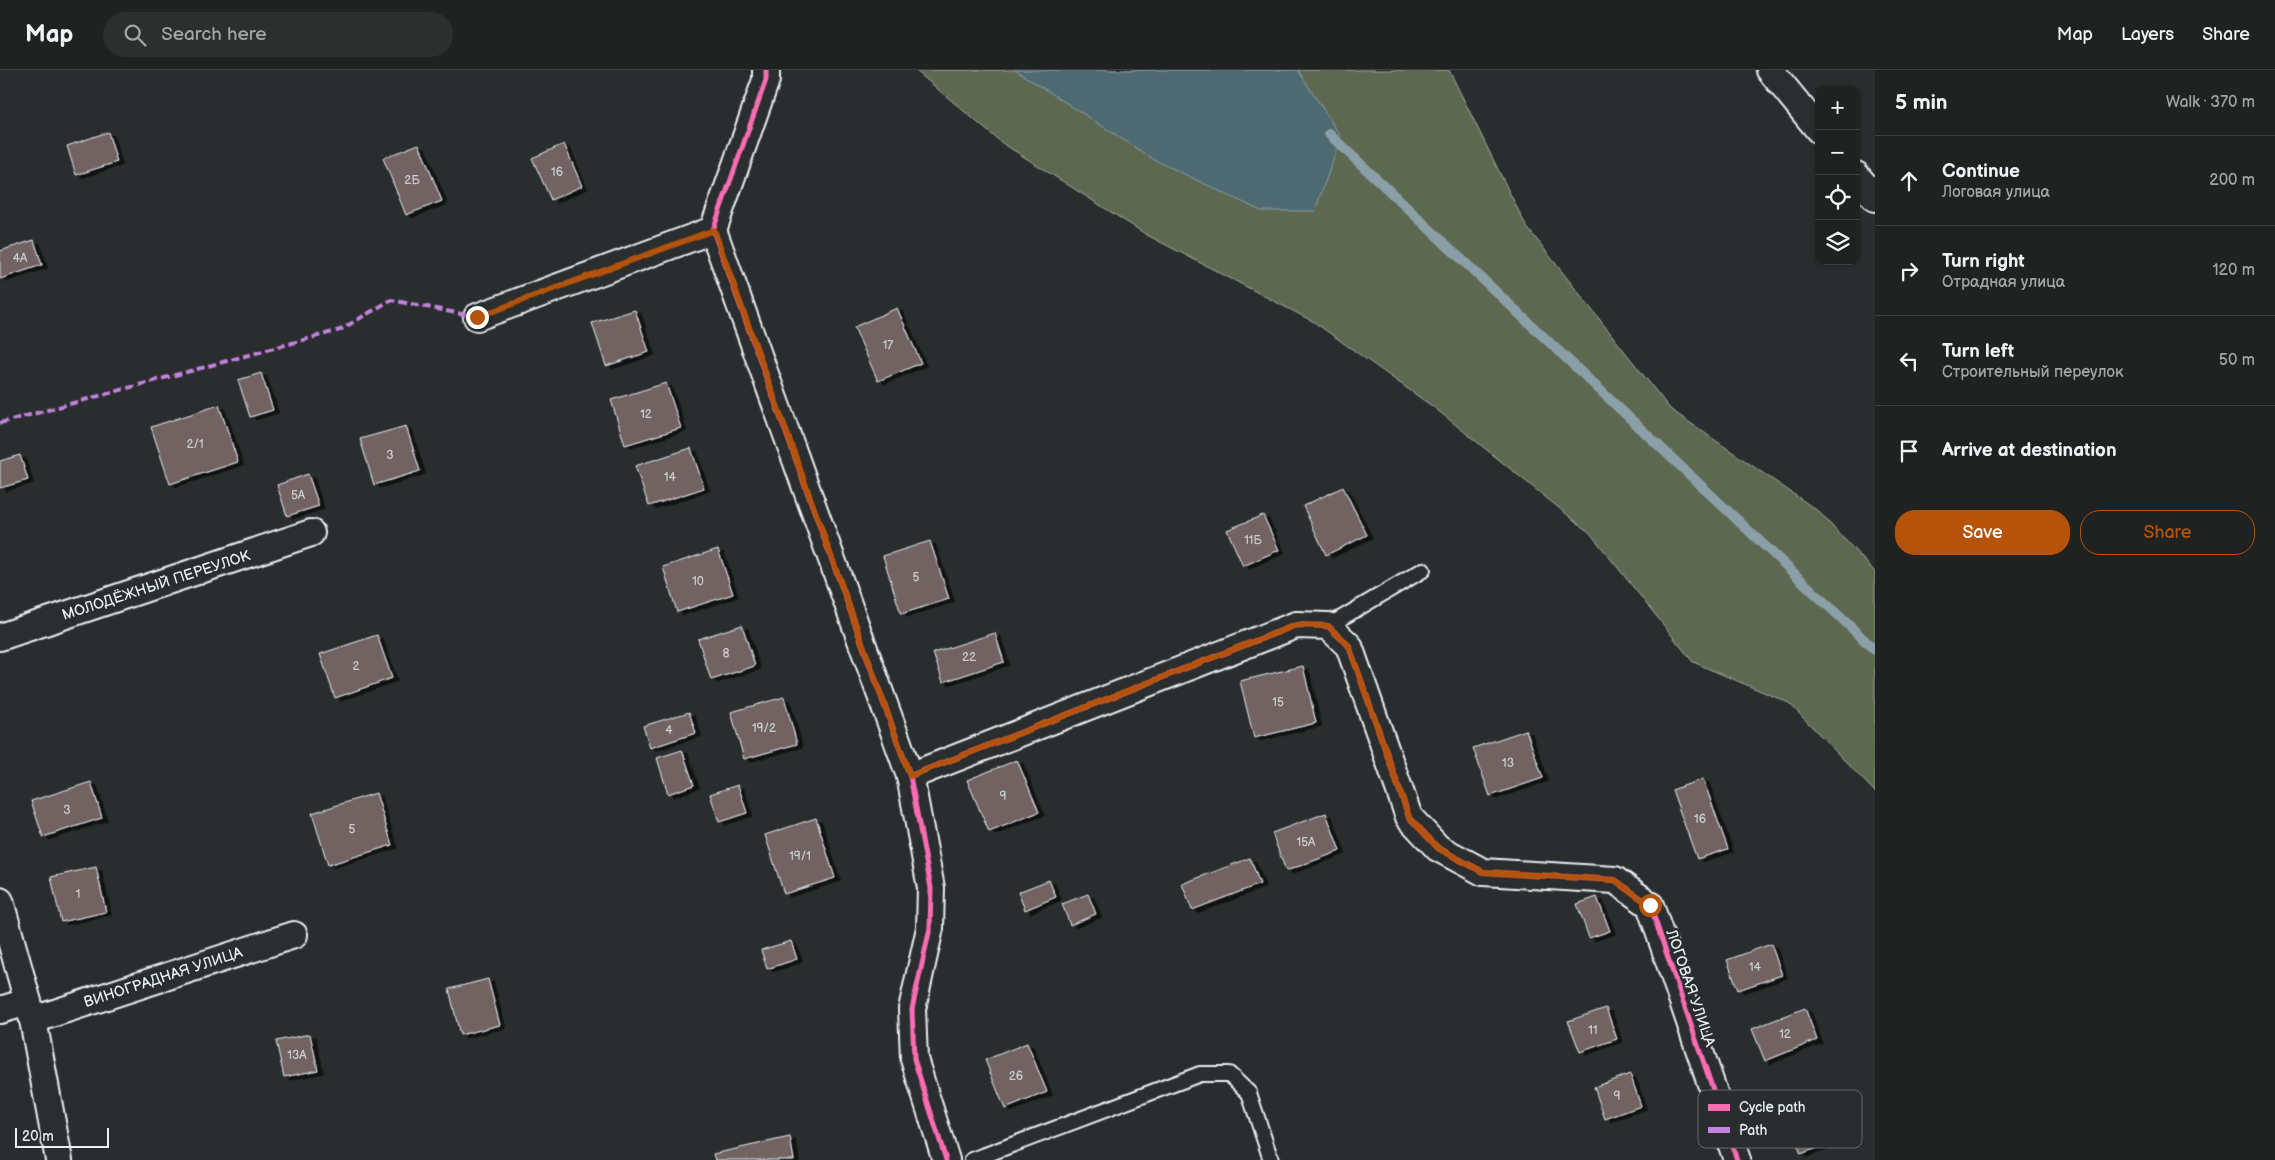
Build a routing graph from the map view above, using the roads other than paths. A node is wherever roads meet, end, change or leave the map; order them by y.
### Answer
1 (766, 70) edge
2 (1770, 70) edge
3 (1815, 125) edge
4 (1860, 181) edge
5 (1875, 198) edge
6 (714, 230) junction
7 (477, 317) dead end
8 (311, 533) dead end
9 (1423, 570) dead end
10 (1328, 626) junction
11 (0, 637) edge
12 (910, 776) junction
13 (0, 901) edge
14 (294, 935) dead end
15 (0, 1010) edge
16 (30, 1011) junction
17 (1713, 1090) edge
18 (1733, 1148) edge
19 (59, 1160) edge
20 (946, 1160) edge
21 (972, 1160) edge
22 (1272, 1160) edge
23 (1737, 1160) edge

1 - 6 street
2 - 3 street
4 - 5 street
6 - 7 street
6 - 12 street
8 - 11 street, МОЛОДЁЖНЫЙ ПЕРЕУЛОК
9 - 10 lane
10 - 12 street
10 - 17 street, ЛОГОВАЯ УЛИЦА
12 - 20 street
13 - 16 street
14 - 16 street, ВИНОГРАДНАЯ УЛИЦА
15 - 16 street, ВИНОГРАДНАЯ УЛИЦА
16 - 19 street
18 - 23 street, ЛОГОВАЯ УЛИЦА
21 - 22 lane

